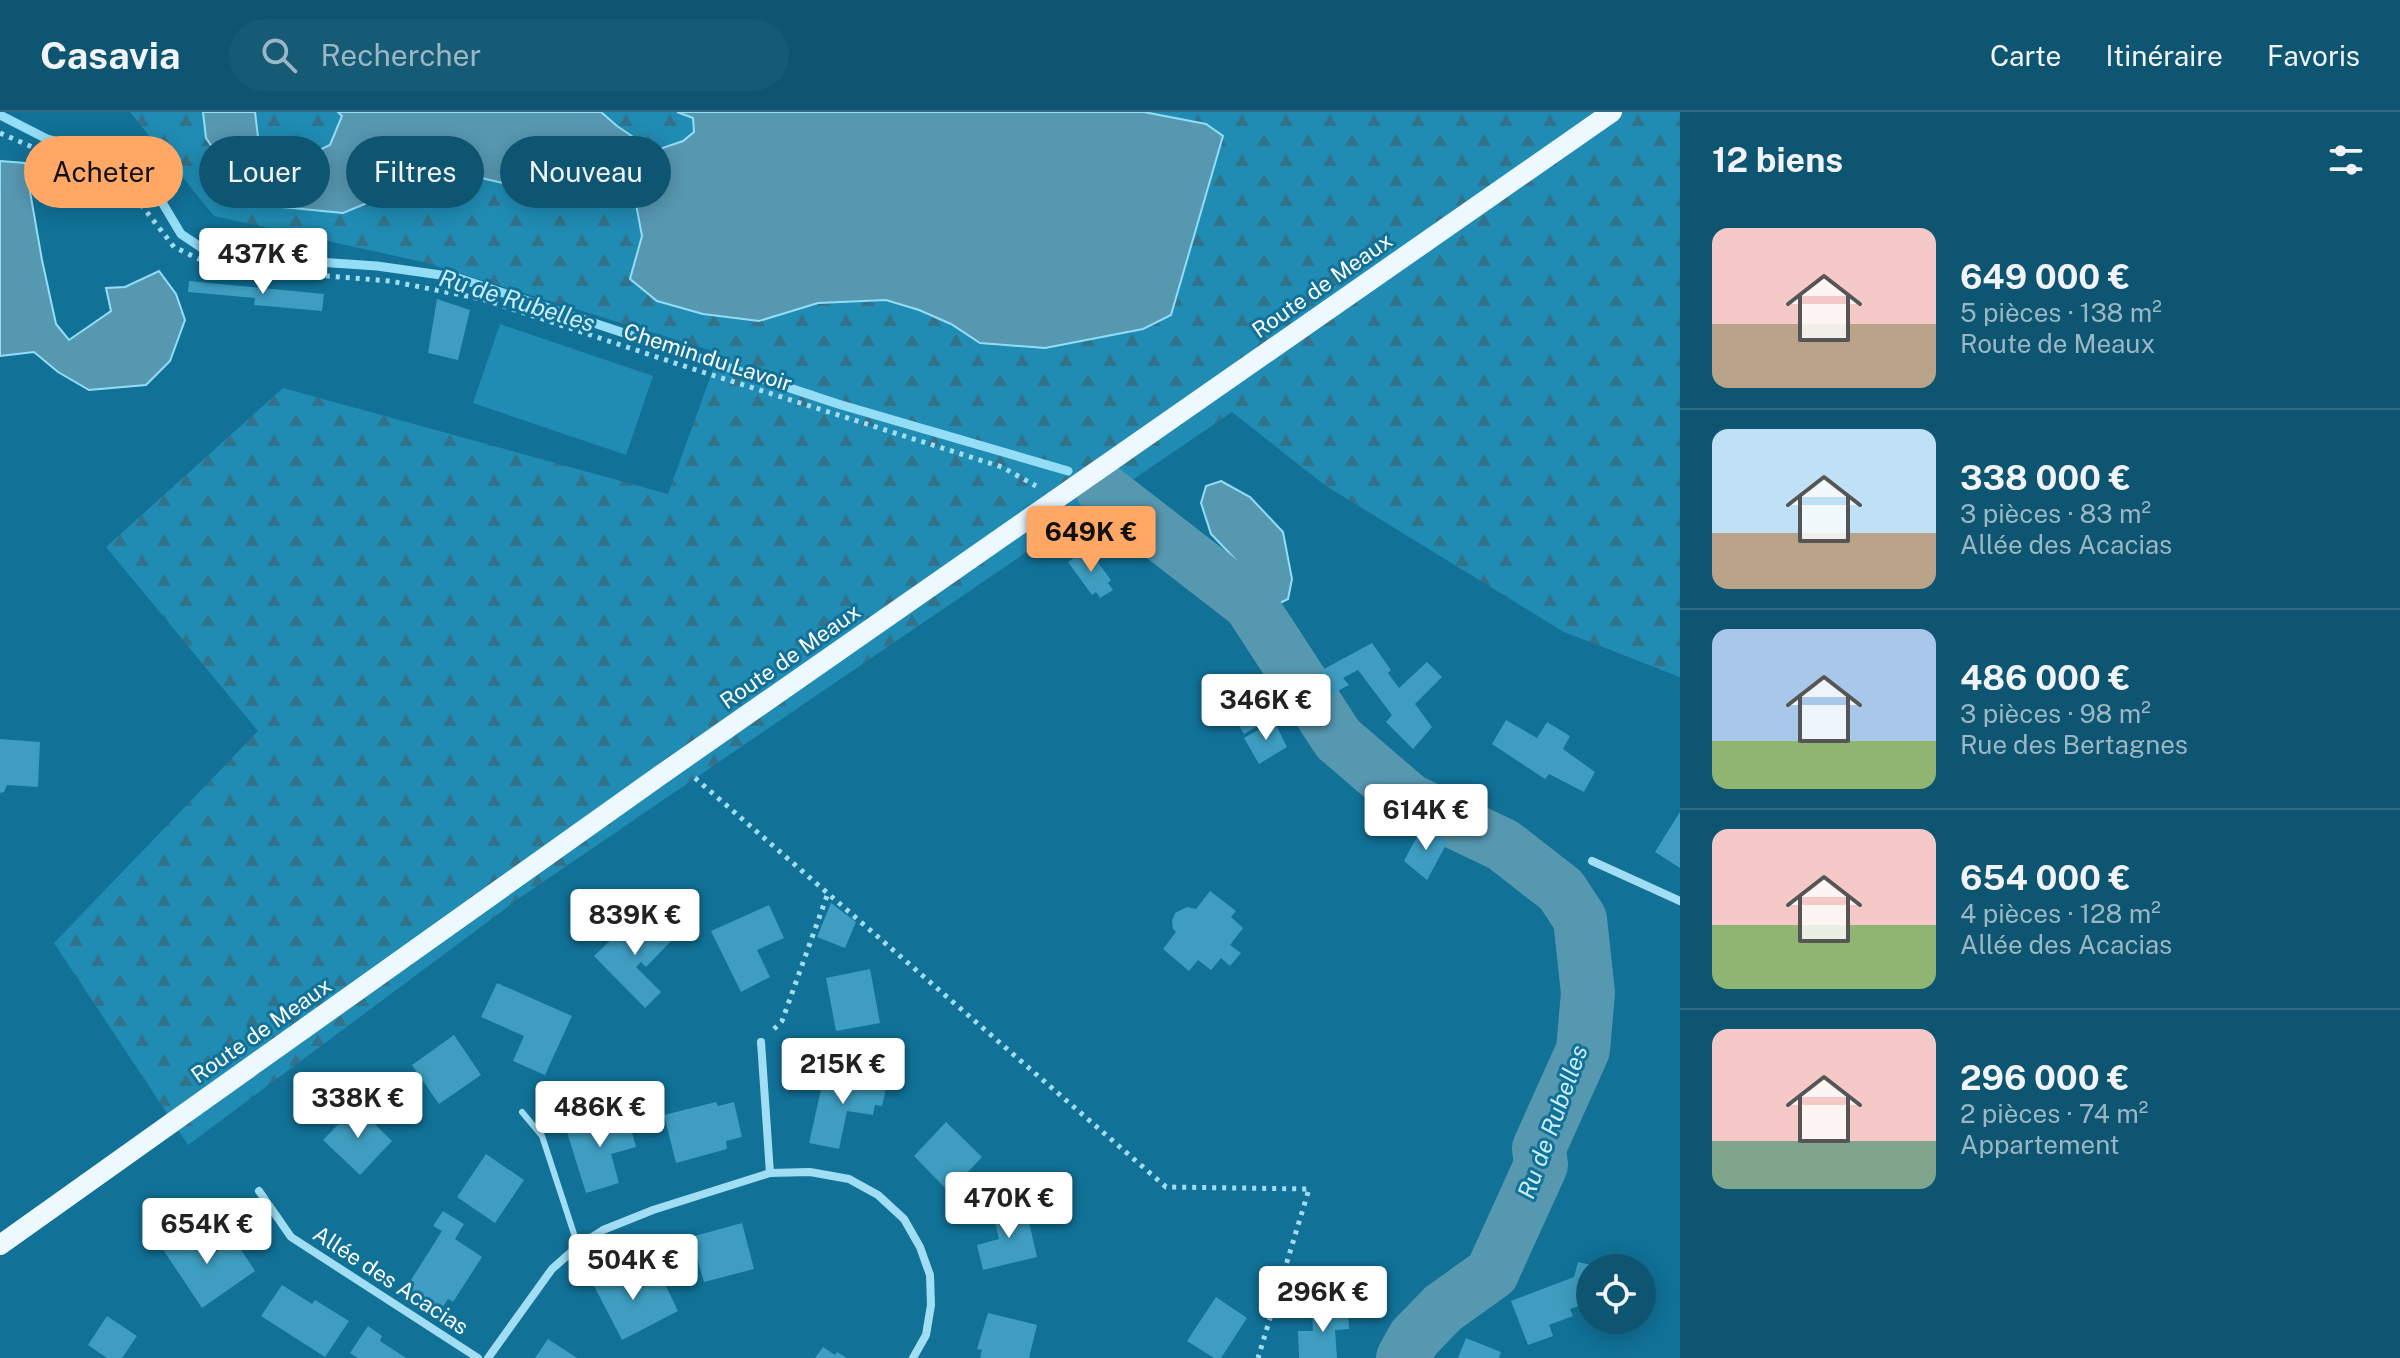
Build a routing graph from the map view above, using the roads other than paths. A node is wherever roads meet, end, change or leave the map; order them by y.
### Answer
1 (1612, 112) edge
2 (1592, 861) dead end
3 (1680, 901) edge
4 (761, 1042) road end
5 (522, 1112) dead end
6 (770, 1173) junction
7 (259, 1191) dead end
8 (0, 1245) edge
9 (578, 1246) junction
10 (478, 1358) edge
11 (488, 1358) edge
12 (913, 1358) edge

1 - 8 main road, Route de Meaux
2 - 3 street
4 - 6 street
5 - 9 lane
6 - 9 street
6 - 12 street
7 - 10 street, Allée des Acacias
9 - 11 street

